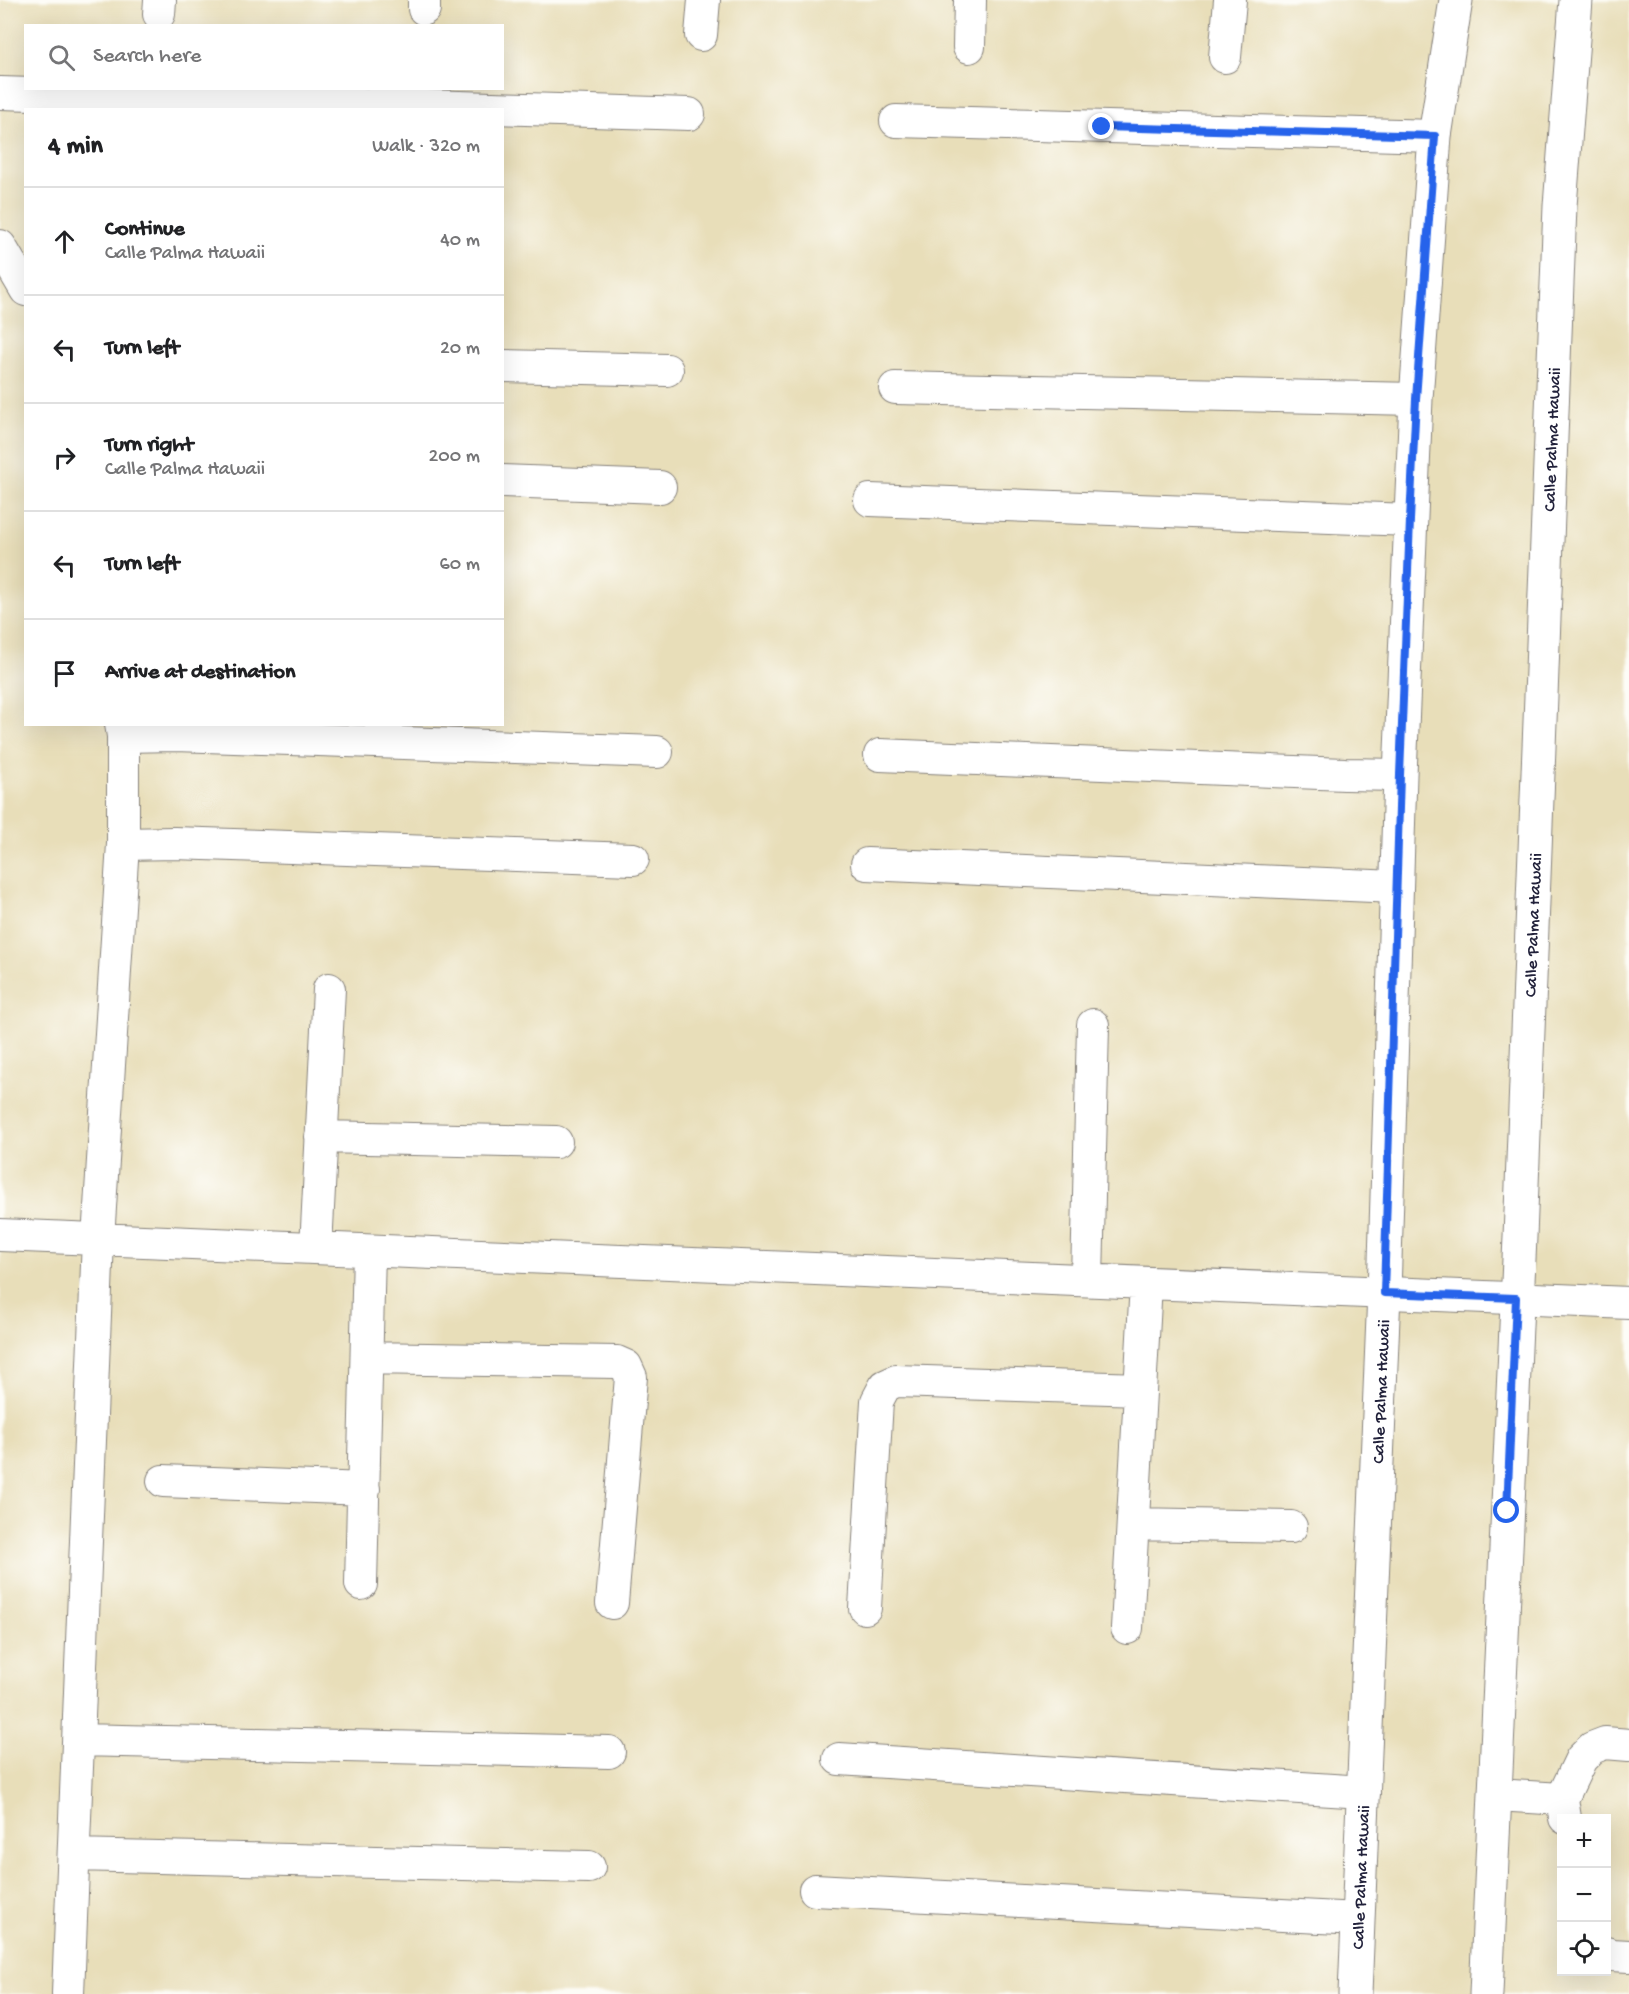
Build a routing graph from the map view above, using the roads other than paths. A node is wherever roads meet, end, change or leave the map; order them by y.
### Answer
1 (704, 0) edge
2 (970, 0) edge
3 (1230, 0) edge
4 (1456, 0) edge
5 (1576, 0) edge
6 (701, 35) dead end
7 (969, 47) dead end
8 (1225, 57) dead end
9 (0, 93) edge
10 (492, 108) edge
11 (504, 108) edge
12 (689, 114) dead end
13 (896, 121) dead end
14 (1435, 136) junction
15 (0, 246) edge
16 (24, 287) edge
17 (504, 366) edge
18 (667, 370) dead end
19 (895, 388) dead end
20 (1416, 399) junction
21 (504, 481) edge
22 (660, 487) dead end
23 (870, 500) dead end
24 (1410, 520) junction
25 (122, 730) edge
26 (657, 752) dead end
27 (880, 755) dead end
28 (1400, 775) junction
29 (123, 844) junction
30 (633, 859) dead end
31 (867, 864) dead end
32 (1396, 887) junction
33 (329, 988) dead end
34 (1093, 1025) dead end
35 (321, 1137) junction
36 (556, 1143) dead end
37 (0, 1235) edge
38 (98, 1239) junction
39 (316, 1248) junction
40 (369, 1251) junction
41 (1087, 1280) junction
42 (1146, 1283) junction
43 (1384, 1293) junction
44 (1516, 1298) junction
45 (1629, 1303) edge
46 (367, 1358) junction
47 (1140, 1389) junction
48 (163, 1481) dead end
49 (364, 1490) junction
50 (1133, 1524) junction
51 (1291, 1527) dead end
52 (362, 1584) dead end
53 (612, 1603) dead end
54 (865, 1608) dead end
55 (1127, 1628) dead end
56 (79, 1740) junction
57 (1629, 1744) edge
58 (609, 1752) dead end
59 (839, 1760) dead end
60 (1364, 1792) junction
61 (1496, 1795) junction
62 (1563, 1809) edge
63 (74, 1855) junction
64 (589, 1867) dead end
65 (815, 1890) dead end
66 (1358, 1918) junction
67 (1611, 1955) edge
68 (1629, 1956) edge
69 (68, 1994) edge
70 (1355, 1994) edge
71 (1486, 1994) edge

1 - 6 street
2 - 7 street
3 - 8 street
4 - 14 street, Calle Palma Hawaii
5 - 44 street, Calle Palma Hawaii
9 - 10 street
11 - 12 street
13 - 14 street
14 - 20 street, Calle Palma Hawaii
15 - 16 street
17 - 18 street
19 - 20 street
20 - 24 street, Calle Palma Hawaii
21 - 22 street
23 - 24 street
24 - 28 street, Calle Palma Hawaii
25 - 26 street
25 - 29 street
27 - 28 street
28 - 32 street, Calle Palma Hawaii
29 - 30 street
29 - 38 street
31 - 32 street
32 - 43 street, Calle Palma Hawaii
33 - 35 street
34 - 41 street
35 - 36 street
35 - 39 street
37 - 38 street
38 - 39 street
38 - 56 street
39 - 40 street
40 - 41 street
40 - 46 street
41 - 42 street
42 - 43 street
42 - 47 street
43 - 44 street
43 - 60 street, Calle Palma Hawaii
44 - 45 street
44 - 61 street, Calle Palma Hawaii
46 - 49 street
46 - 53 street
47 - 50 street
47 - 54 street
48 - 49 street
49 - 52 street
50 - 51 street
50 - 55 street
56 - 58 street
56 - 63 street
57 - 62 street
59 - 60 street
60 - 66 street, Calle Palma Hawaii
61 - 62 street
61 - 71 street, Calle Palma Hawaii
63 - 64 street
63 - 69 street
65 - 66 street
66 - 70 street, Calle Palma Hawaii
67 - 68 street

